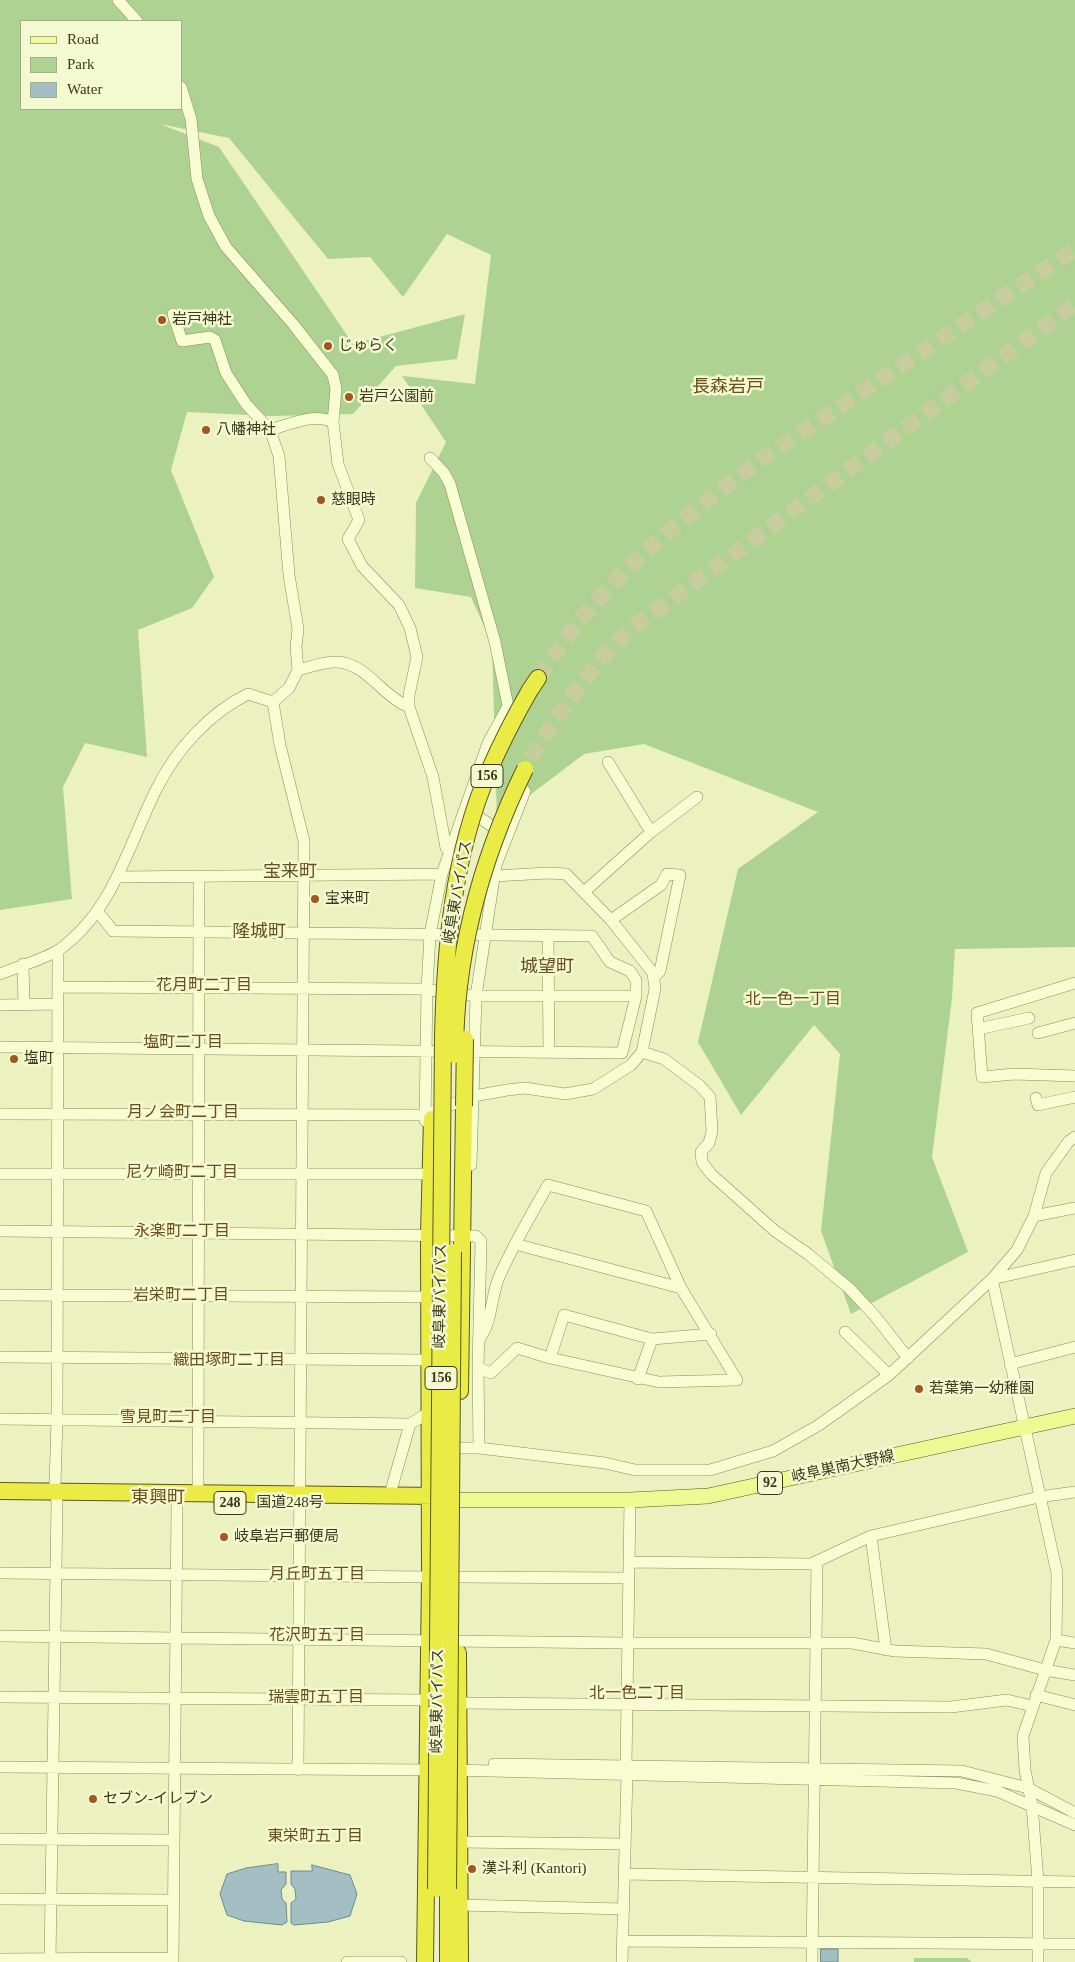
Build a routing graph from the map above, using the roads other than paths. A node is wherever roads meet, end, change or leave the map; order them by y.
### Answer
1 (118, 0) edge
2 (136, 20) edge
3 (182, 90) edge
4 (173, 314) dead end
5 (333, 422) junction
6 (270, 430) junction
7 (430, 458) dead end
8 (298, 670) junction
9 (534, 684) tunnel mouth
10 (273, 702) junction
11 (409, 707) junction
12 (608, 762) dead end
13 (528, 764) tunnel mouth
14 (525, 791) dead end
15 (697, 797) dead end
16 (466, 807) junction
17 (651, 832) junction
18 (506, 836) junction
19 (451, 851) junction
20 (459, 868) junction
21 (442, 874) junction
22 (200, 876) junction
23 (494, 876) junction
24 (118, 877) junction
25 (303, 877) junction
26 (584, 892) junction
27 (474, 903) junction
28 (98, 912) junction
29 (611, 920) junction
30 (199, 932) junction
31 (303, 934) junction
32 (430, 934) junction
33 (485, 935) junction
34 (548, 936) junction
35 (58, 950) junction
36 (23, 964) junction
37 (0, 974) edge
38 (654, 977) junction
39 (1075, 983) edge
40 (58, 987) junction
41 (199, 988) junction
42 (303, 989) junction
43 (427, 989) junction
44 (476, 996) junction
45 (550, 996) junction
46 (636, 996) junction
47 (58, 1004) junction
48 (0, 1005) edge
49 (24, 1005) junction
50 (1029, 1018) dead end
51 (1075, 1024) edge
52 (978, 1029) junction
53 (1038, 1033) dead end
54 (0, 1047) edge
55 (58, 1048) junction
56 (199, 1049) junction
57 (303, 1050) junction
58 (426, 1051) junction
59 (475, 1051) junction
60 (549, 1052) junction
61 (642, 1052) junction
62 (1075, 1076) edge
63 (1075, 1097) edge
64 (1036, 1098) dead end
65 (469, 1101) junction
66 (0, 1114) edge
67 (58, 1114) junction
68 (199, 1115) junction
69 (302, 1115) junction
70 (429, 1117) junction
71 (1075, 1137) edge
72 (0, 1174) edge
73 (58, 1174) junction
74 (199, 1174) junction
75 (302, 1174) junction
76 (425, 1174) junction
77 (1075, 1208) edge
78 (1034, 1216) junction
79 (0, 1231) edge
80 (57, 1231) junction
81 (199, 1232) junction
82 (301, 1234) junction
83 (429, 1235) junction
84 (462, 1235) junction
85 (515, 1244) junction
86 (1075, 1260) edge
87 (992, 1279) junction
88 (680, 1288) junction
89 (0, 1295) edge
90 (57, 1296) junction
91 (199, 1296) junction
92 (300, 1297) junction
93 (429, 1297) junction
94 (844, 1332) dead end
95 (711, 1334) junction
96 (652, 1338) junction
97 (478, 1341) junction
98 (1075, 1347) edge
99 (0, 1357) edge
100 (57, 1357) junction
101 (198, 1358) junction
102 (550, 1358) junction
103 (908, 1358) junction
104 (300, 1359) junction
105 (428, 1360) junction
106 (1010, 1364) junction
107 (478, 1368) junction
108 (889, 1375) junction
109 (638, 1379) junction
110 (428, 1413) junction
111 (1075, 1416) edge
112 (0, 1419) edge
113 (57, 1420) junction
114 (198, 1420) junction
115 (300, 1421) junction
116 (410, 1424) junction
117 (1024, 1428) junction
118 (459, 1448) junction
119 (479, 1448) junction
120 (0, 1491) edge
121 (1075, 1492) edge
122 (198, 1493) junction
123 (390, 1494) junction
124 (56, 1497) junction
125 (1039, 1497) junction
126 (299, 1498) junction
127 (429, 1499) junction
128 (0, 1500) edge
129 (459, 1500) junction
130 (630, 1500) junction
131 (177, 1503) junction
132 (872, 1536) junction
133 (629, 1562) junction
134 (817, 1563) junction
135 (0, 1573) edge
136 (56, 1573) junction
137 (298, 1575) junction
138 (176, 1576) junction
139 (458, 1576) junction
140 (430, 1577) junction
141 (628, 1578) junction
142 (0, 1636) edge
143 (55, 1637) junction
144 (176, 1638) junction
145 (298, 1640) junction
146 (1056, 1640) junction
147 (428, 1641) junction
148 (458, 1641) junction
149 (816, 1642) junction
150 (627, 1643) junction
151 (1075, 1643) edge
152 (886, 1650) junction
153 (1045, 1670) junction
154 (1075, 1675) edge
155 (0, 1696) edge
156 (54, 1697) junction
157 (175, 1698) junction
158 (298, 1699) junction
159 (427, 1700) junction
160 (1034, 1700) junction
161 (458, 1703) junction
162 (628, 1704) junction
163 (1075, 1705) edge
164 (816, 1706) junction
165 (0, 1767) edge
166 (53, 1768) junction
167 (816, 1769) junction
168 (174, 1770) junction
169 (298, 1770) junction
170 (427, 1770) junction
171 (459, 1770) junction
172 (626, 1770) junction
173 (815, 1781) junction
174 (1028, 1788) junction
175 (1032, 1805) junction
176 (1075, 1813) edge
177 (1075, 1825) edge
178 (0, 1839) edge
179 (51, 1839) junction
180 (174, 1840) junction
181 (458, 1842) junction
182 (624, 1844) junction
183 (624, 1874) junction
184 (813, 1877) junction
185 (1038, 1881) junction
186 (1075, 1882) edge
187 (442, 1889) junction
188 (0, 1899) edge
189 (50, 1899) junction
190 (174, 1900) junction
191 (460, 1905) junction
192 (624, 1909) junction
193 (622, 1941) junction
194 (812, 1941) junction
195 (1038, 1943) junction
196 (1075, 1944) edge
197 (0, 1959) edge
198 (50, 1960) edge
199 (173, 1960) edge
200 (347, 1962) edge
201 (401, 1962) edge
202 (425, 1962) edge
203 (435, 1962) edge
204 (448, 1962) edge
205 (460, 1962) edge
206 (622, 1962) edge
207 (812, 1962) edge
208 (1038, 1962) edge

1 - 2 street
3 - 5 street
4 - 6 street
5 - 6 street
5 - 11 street
6 - 8 street
7 - 16 street
8 - 10 street
8 - 11 street
9 - 20 highway, 岐阜東バイパス / 156, bridge
10 - 24 street
10 - 25 street
11 - 19 street
12 - 17 street
13 - 27 highway, 岐阜東バイパス / 156, bridge
14 - 18 street
15 - 17 street
16 - 18 street
16 - 19 street
17 - 26 street
18 - 23 street
19 - 21 street
20 - 70 highway, 156
20 - 187 highway, 岐阜東バイパス / 156, bridge
21 - 25 street
21 - 32 street
22 - 24 street
22 - 25 street
22 - 30 street
23 - 26 street
23 - 33 street
24 - 28 street
25 - 31 street
26 - 29 street
27 - 65 highway, 156, bridge
27 - 187 highway, 岐阜東バイパス / 156, bridge
28 - 30 street
28 - 35 street
29 - 38 street
29 - 38 street
30 - 31 street
30 - 41 street
31 - 32 street
31 - 42 street
32 - 33 street
32 - 43 street
33 - 34 street
33 - 44 street
34 - 45 street
34 - 46 street
35 - 36 street
35 - 40 street
36 - 37 street
36 - 49 street
38 - 61 street
39 - 52 street
40 - 41 street
40 - 47 street
41 - 42 street
41 - 56 street
42 - 43 street
42 - 57 street
43 - 44 street
43 - 58 street
44 - 45 street
44 - 59 street
45 - 46 street
45 - 60 street
46 - 60 street
47 - 49 street
47 - 55 street
48 - 49 street
50 - 52 street
51 - 53 street
52 - 62 street
54 - 55 street
55 - 56 street
55 - 67 street
56 - 57 street
56 - 68 street
57 - 58 street
57 - 69 street
58 - 59 street
58 - 70 street
59 - 60 street
59 - 65 street
61 - 65 street
61 - 103 street
63 - 64 street
65 - 70 street
65 - 84 highway, 156
66 - 67 street
67 - 68 street
67 - 73 street
68 - 69 street
68 - 74 street
69 - 70 street
69 - 75 street
70 - 76 street
70 - 83 highway, 156
71 - 78 street
72 - 73 street
73 - 74 street
73 - 80 street
74 - 75 street
74 - 81 street
75 - 76 street
75 - 82 street
76 - 83 street
77 - 78 street
78 - 87 street
79 - 80 street
80 - 81 street
80 - 90 street
81 - 82 street
81 - 91 street
82 - 83 street
82 - 92 street
83 - 84 street
83 - 93 highway, 156
84 - 97 street
84 - 118 highway, 156
85 - 88 street
85 - 88 street
85 - 97 street
86 - 87 street
87 - 103 street
87 - 106 street
88 - 95 street
89 - 90 street
90 - 91 street
90 - 100 street
91 - 92 street
91 - 101 street
92 - 93 street
92 - 104 street
93 - 105 highway, 156
94 - 108 street
95 - 96 street
95 - 109 street
96 - 102 street
96 - 109 street
97 - 107 street
98 - 106 street
99 - 100 street
100 - 101 street
100 - 113 street
101 - 104 street
101 - 114 street
102 - 107 street
102 - 109 street
103 - 108 street
104 - 105 street
104 - 115 street
105 - 110 highway, 156
106 - 117 street
107 - 119 street
108 - 119 street
110 - 116 street
110 - 127 highway, 156
111 - 117 main road, 岐阜巣南大野線 / 92
112 - 113 street
113 - 114 street
113 - 124 street
114 - 115 street
114 - 122 street
115 - 116 street
115 - 126 street
116 - 123 street
117 - 125 street
117 - 130 main road, 岐阜巣南大野線 / 92
118 - 119 street
118 - 129 highway, 156
120 - 124 highway, 国道248号 / 248
121 - 125 street
122 - 124 highway, 国道248号 / 248
122 - 126 highway, 国道248号 / 248
123 - 126 highway, 国道248号 / 248
123 - 127 highway, 国道248号 / 248
124 - 128 highway, 国道248号 / 248
124 - 131 highway, 国道248号 / 248
124 - 136 street
125 - 132 street
125 - 146 street
126 - 127 highway, 国道248号 / 248
126 - 131 highway, 国道248号 / 248
126 - 137 street
127 - 129 highway, 248
127 - 140 highway, 156
129 - 130 main road, 岐阜巣南大野線 / 92
129 - 139 highway, 156
130 - 133 street
131 - 138 street
132 - 134 street
132 - 152 street
133 - 134 street
133 - 141 street
134 - 149 street
135 - 136 street
136 - 138 street
136 - 143 street
137 - 138 street
137 - 140 street
137 - 145 street
138 - 144 street
139 - 141 street
139 - 148 highway, 156
140 - 147 highway, 156
141 - 150 street
142 - 143 street
143 - 144 street
143 - 156 street
144 - 145 street
144 - 157 street
145 - 147 street
145 - 158 street
146 - 151 street
146 - 153 street
147 - 148 street
147 - 159 highway, 156
148 - 150 street
148 - 161 highway, 156
149 - 150 street
149 - 152 street
149 - 164 street
150 - 162 street
152 - 153 street
153 - 154 street
153 - 160 street
155 - 156 street
156 - 157 street
156 - 166 street
157 - 158 street
157 - 168 street
158 - 159 street
158 - 169 street
159 - 170 highway, 156
160 - 163 street
160 - 164 street
160 - 174 street
161 - 162 street
161 - 171 highway, 156
162 - 164 street
162 - 172 street
164 - 167 street
165 - 166 street
166 - 168 street
166 - 179 street
167 - 172 street
167 - 173 street
167 - 174 street
168 - 169 street
168 - 180 street
169 - 170 street
170 - 171 street
170 - 202 highway, 156
171 - 172 street
171 - 181 highway, 156
172 - 173 street
172 - 182 street
173 - 175 street
173 - 184 street
174 - 175 street
174 - 176 street
175 - 177 street
175 - 185 street
178 - 179 street
179 - 180 street
179 - 189 street
180 - 190 street
181 - 182 street
181 - 191 highway, 156
182 - 183 street
183 - 184 street
183 - 192 street
184 - 185 street
184 - 194 street
185 - 186 street
185 - 195 street
187 - 203 highway, 岐阜東バイパス / 156
187 - 204 highway, 岐阜東バイパス / 156
188 - 189 street
189 - 190 street
189 - 198 street
190 - 199 street
191 - 192 street
191 - 205 highway, 156
192 - 193 street
193 - 194 street
193 - 206 street
194 - 195 street
194 - 207 street
195 - 196 street
195 - 208 street
197 - 198 street
198 - 199 street
200 - 201 street

